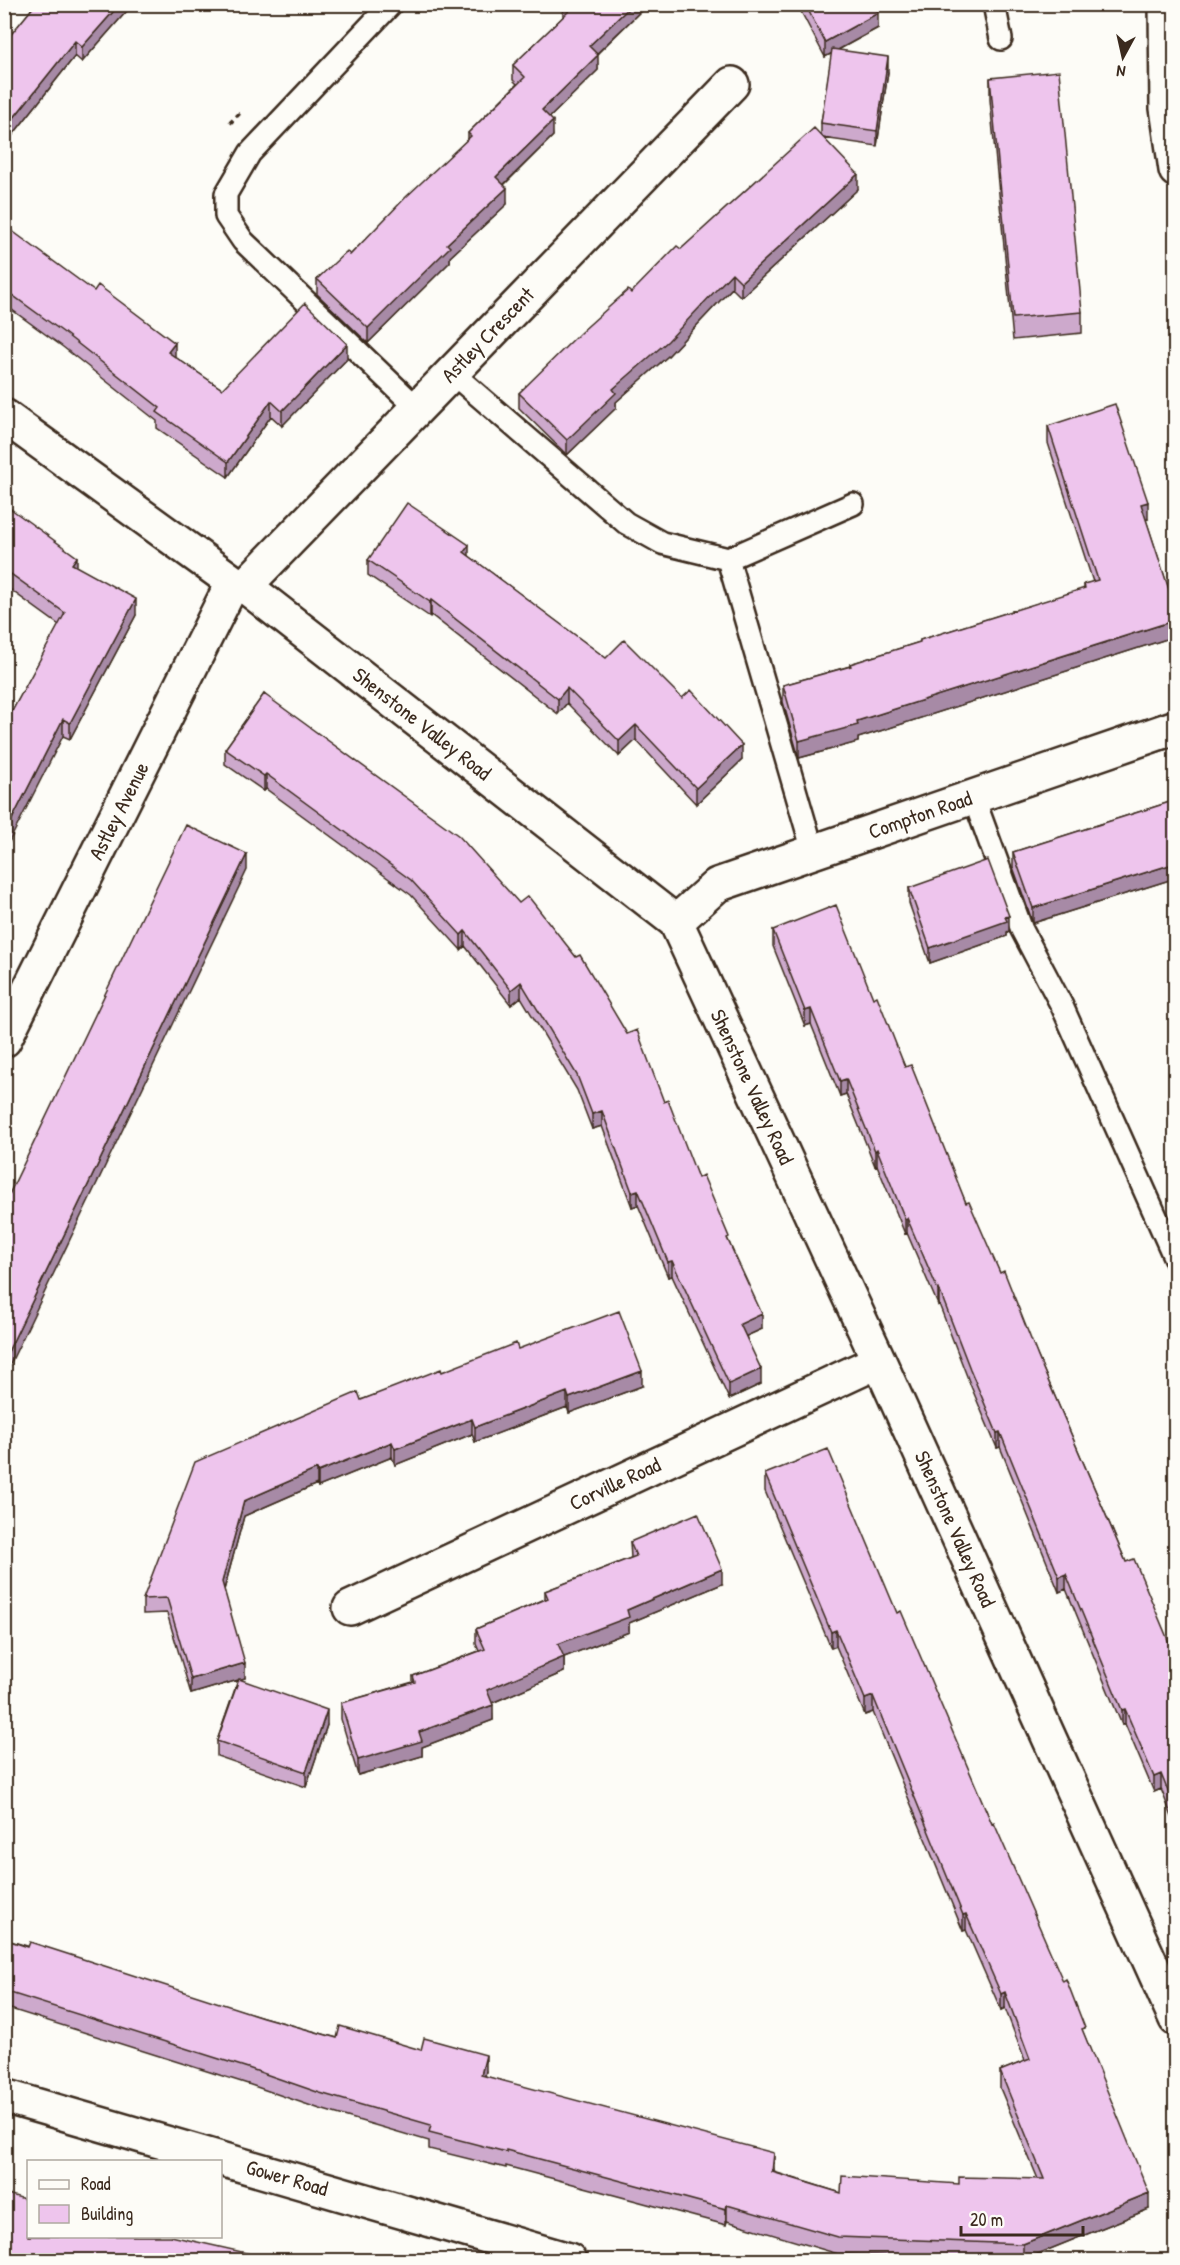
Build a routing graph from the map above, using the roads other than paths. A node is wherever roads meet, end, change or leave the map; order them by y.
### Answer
1 (391, 4) edge
2 (994, 4) edge
3 (1166, 4) edge
4 (1001, 39) dead end
5 (732, 84) dead end
6 (1176, 170) edge
7 (452, 372) junction
8 (417, 408) junction
9 (4, 416) edge
10 (853, 504) dead end
11 (728, 560) junction
12 (239, 584) junction
13 (1176, 727) edge
14 (973, 796) junction
15 (813, 851) junction
16 (676, 922) junction
17 (4, 1040) edge
18 (1176, 1261) edge
19 (879, 1361) junction
20 (350, 1608) dead end
21 (1176, 2019) edge
22 (4, 2096) edge
23 (569, 2260) edge

1 - 8 lane
2 - 4 lane
3 - 6 street
5 - 7 street, Astley Crescent
7 - 8 street, Astley Crescent
7 - 11 lane
8 - 12 street, Astley Crescent
9 - 12 street, Shenstone Valley Road
10 - 11 lane
11 - 15 lane
12 - 16 street, Shenstone Valley Road
12 - 17 street, Astley Avenue
13 - 14 street, Compton Road
14 - 15 street, Compton Road
14 - 18 lane
15 - 16 street, Compton Road
16 - 19 street, Shenstone Valley Road
19 - 20 street, Corville Road
19 - 21 street, Shenstone Valley Road
22 - 23 street, Gower Road

